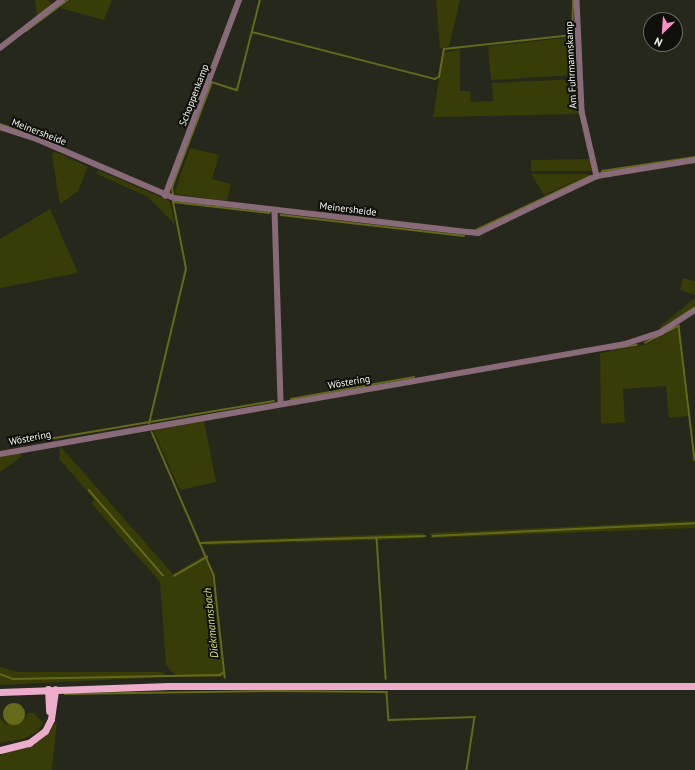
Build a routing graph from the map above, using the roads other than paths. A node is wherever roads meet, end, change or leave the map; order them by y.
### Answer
1 (62, 0) edge
2 (239, 0) edge
3 (577, 0) edge
4 (0, 48) edge
5 (0, 127) edge
6 (695, 160) edge
7 (597, 176) junction
8 (165, 196) junction
9 (274, 210) junction
10 (695, 310) edge
11 (281, 403) junction
12 (0, 454) edge
13 (695, 686) edge
14 (51, 689) junction
15 (0, 692) edge
16 (0, 745) edge
17 (0, 750) edge

1 - 4 street
2 - 8 street, Schoppenkamp
3 - 7 street, Am Fuhrmannskamp
5 - 8 street, Meinersheide
6 - 7 street, Meinersheide
7 - 9 street, Meinersheide
8 - 9 street, Meinersheide
9 - 11 street
10 - 11 street, Wöstering
11 - 12 street, Wöstering
13 - 14 main road
14 - 15 main road
14 - 16 main road
14 - 17 main road

